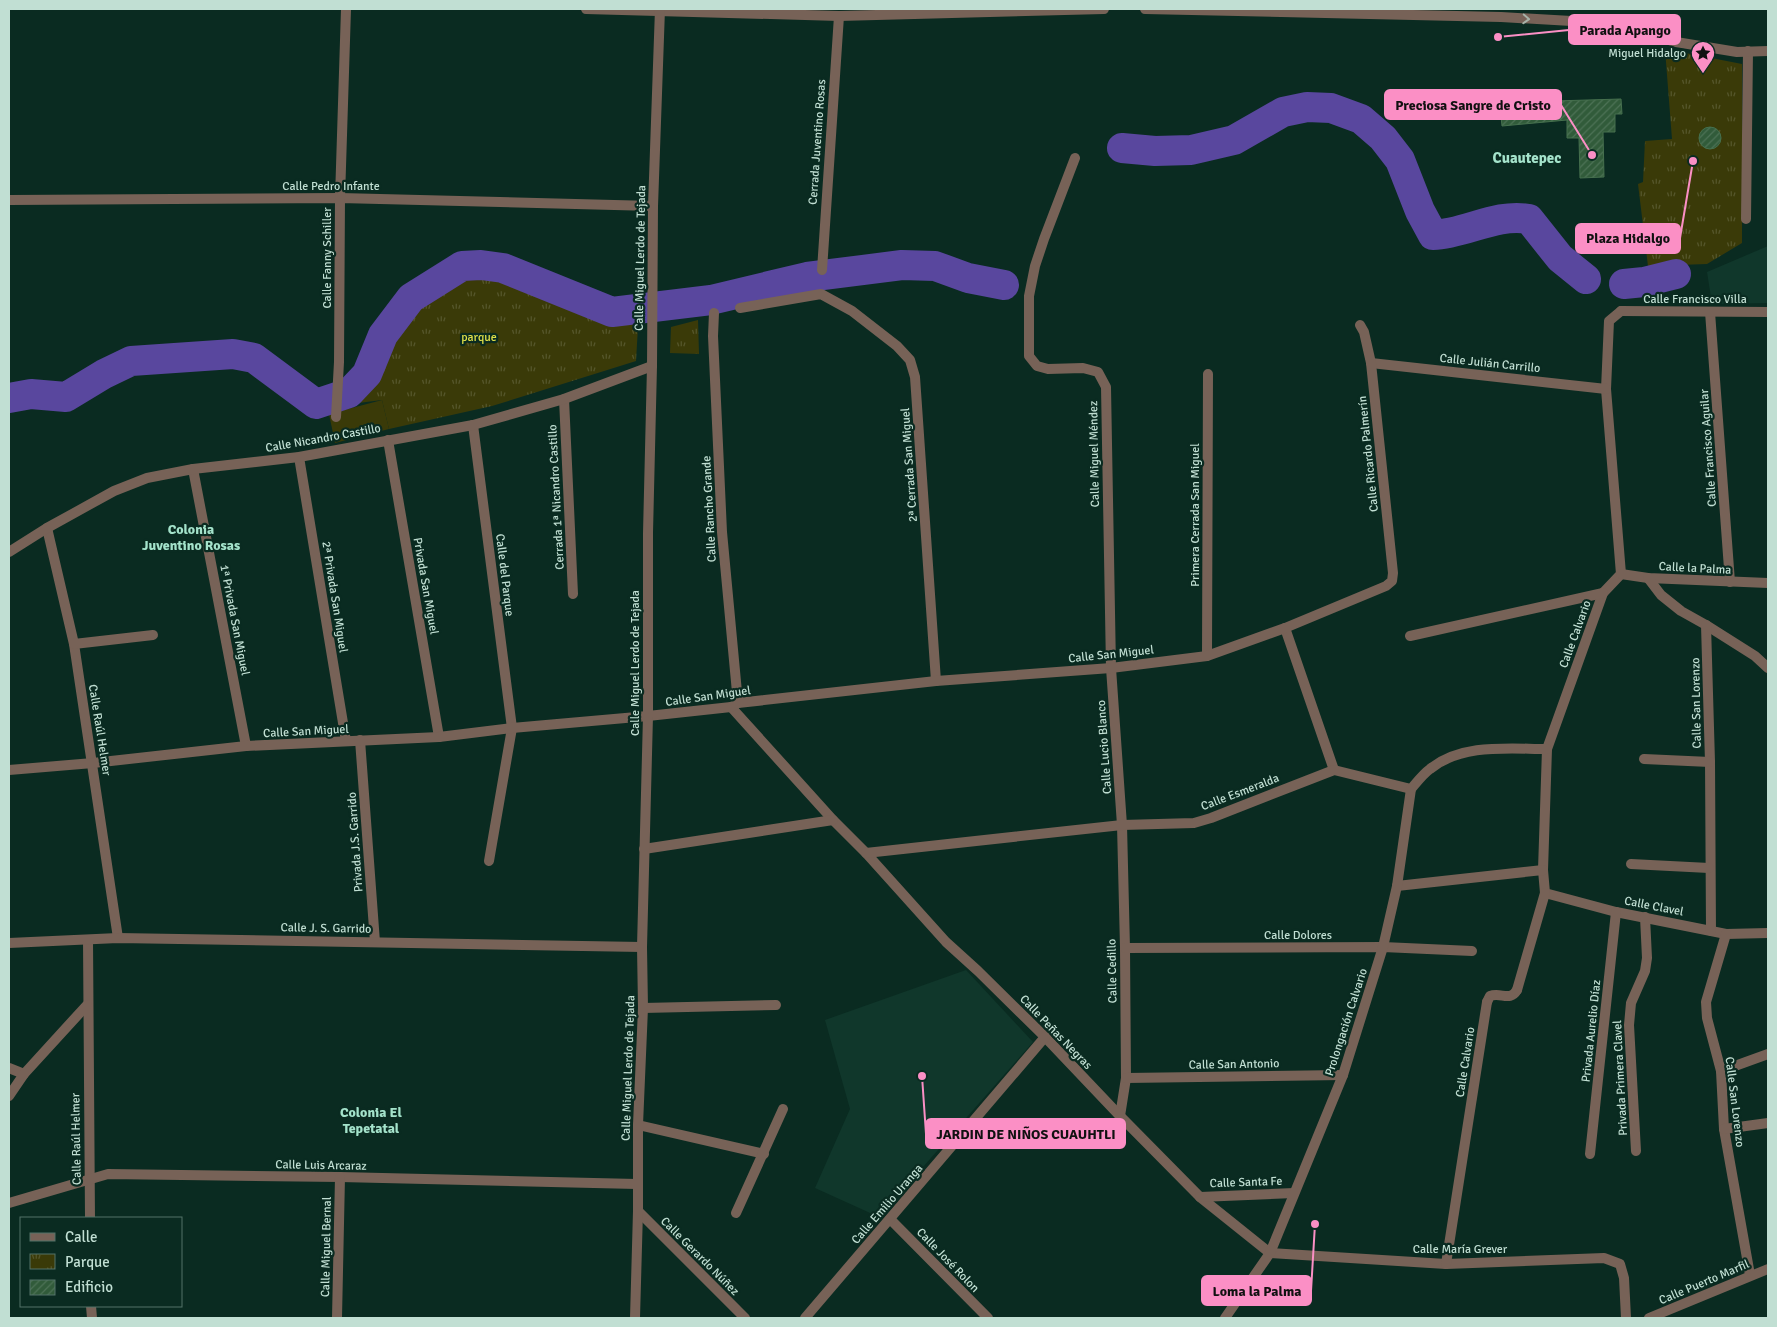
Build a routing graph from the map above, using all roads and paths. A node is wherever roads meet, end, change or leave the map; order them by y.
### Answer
1 (346, 9) edge
2 (586, 9) edge
3 (1104, 9) edge
4 (1145, 9) edge
5 (660, 10) edge
6 (1371, 11) edge
7 (1501, 13) edge
8 (839, 16) junction
9 (1748, 51) junction
10 (1768, 51) edge
11 (1075, 158) dead end
12 (340, 198) junction
13 (9, 200) edge
14 (652, 206) junction
15 (1746, 219) dead end
16 (822, 270) dead end
17 (740, 308) dead end
18 (1710, 312) junction
19 (1768, 312) edge
20 (714, 313) dead end
21 (1360, 325) dead end
22 (1371, 363) junction
23 (652, 366) junction
24 (1208, 374) dead end
25 (1606, 389) junction
26 (564, 399) junction
27 (336, 417) dead end
28 (473, 425) junction
29 (388, 440) junction
30 (299, 456) junction
31 (193, 469) junction
32 (47, 528) junction
33 (9, 552) edge
34 (1621, 574) junction
35 (1648, 578) junction
36 (1392, 581) joint
37 (1730, 582) junction
38 (1768, 584) edge
39 (1603, 593) junction
40 (573, 594) dead end
41 (1706, 625) junction
42 (1285, 628) junction
43 (153, 635) dead end
44 (1410, 636) dead end
45 (74, 644) junction
46 (1207, 656) junction
47 (1111, 668) junction
48 (1768, 668) edge
49 (936, 680) junction
50 (734, 705) junction
51 (648, 716) junction
52 (512, 728) junction
53 (439, 737) junction
54 (360, 740) junction
55 (346, 741) junction
56 (246, 746) junction
57 (1547, 749) junction
58 (1644, 759) dead end
59 (1710, 762) junction
60 (93, 763) junction
61 (9, 770) edge
62 (1334, 770) junction
63 (1411, 789) junction
64 (833, 820) junction
65 (1122, 825) junction
66 (644, 849) junction
67 (866, 854) junction
68 (489, 861) dead end
69 (1631, 864) dead end
70 (1710, 868) junction
71 (1543, 870) junction
72 (1397, 886) junction
73 (1544, 888) junction
74 (1616, 912) junction
75 (1645, 917) junction
76 (1711, 931) junction
77 (1768, 933) edge
78 (1726, 934) junction
79 (118, 938) junction
80 (88, 940) junction
81 (375, 942) junction
82 (9, 943) edge
83 (642, 947) junction
84 (1383, 947) junction
85 (1125, 948) junction
86 (1472, 951) dead end
87 (88, 1004) junction
88 (776, 1005) dead end
89 (643, 1008) junction
90 (1045, 1037) junction
91 (1768, 1054) edge
92 (9, 1068) edge
93 (1721, 1071) junction
94 (24, 1074) junction
95 (1343, 1075) junction
96 (1126, 1078) junction
97 (9, 1096) edge
98 (783, 1109) dead end
99 (1120, 1116) junction
100 (1768, 1123) edge
101 (638, 1125) junction
102 (1724, 1129) junction
103 (1636, 1151) dead end
104 (764, 1154) junction
105 (1590, 1154) dead end
106 (340, 1177) junction
107 (89, 1179) junction
108 (637, 1184) junction
109 (1294, 1193) junction
110 (1200, 1197) junction
111 (9, 1203) edge
112 (638, 1211) junction
113 (736, 1213) dead end
114 (90, 1217) edge
115 (890, 1219) junction
116 (1270, 1253) junction
117 (1446, 1264) junction
118 (1768, 1269) edge
119 (1750, 1275) junction
120 (337, 1318) edge
121 (634, 1318) edge
122 (745, 1318) edge
123 (805, 1318) edge
124 (988, 1318) edge
125 (1225, 1318) edge
126 (1626, 1318) edge
127 (1649, 1318) edge

1 - 12 street, Calle Fanny Schiller
2 - 5 street
3 - 8 street
4 - 6 street
5 - 8 street
5 - 14 street, Calle Miguel Lerdo de Tejada
6 - 7 street
7 -> 9 street
8 - 16 street, Cerrada Juventino Rosas
9 - 10 street
9 - 15 street
11 - 47 street, Calle Miguel Méndez
12 - 13 street, Calle Pedro Infante
12 - 14 street, Calle Pedro Infante
12 - 27 street, Calle Fanny Schiller
14 - 23 street, Calle Miguel Lerdo de Tejada
17 - 49 street, 2ª Cerrada San Miguel
18 - 19 street, Calle Francisco Villa
18 - 25 street, Calle Francisco Villa
18 - 37 street, Calle Francisco Aguilar
20 - 50 street, Calle Rancho Grande
21 - 22 street, Calle Ricardo Palmerín
22 - 25 street, Calle Julián Carrillo
22 - 36 street, Calle Ricardo Palmerín
23 - 26 street, Calle Nicandro Castillo
23 - 51 street, Calle Miguel Lerdo de Tejada
24 - 46 street, Primera Cerrada San Miguel
25 - 34 street
26 - 28 street, Calle Nicandro Castillo
26 - 40 street, Cerrada 1ª Nicandro Castillo
28 - 29 street, Calle Nicandro Castillo
28 - 52 street, Calle del Parque
29 - 30 street, Calle Nicandro Castillo
29 - 53 street, Privada San Miguel
30 - 31 street, Calle Nicandro Castillo
30 - 55 street, 2ª Privada San Miguel
31 - 32 street, Calle Nicandro Castillo
31 - 56 street, 1ª Privada San Miguel
32 - 33 street, Calle Nicandro Castillo
32 - 45 street, Calle Raúl Helmer
34 - 35 street, Calle la Palma
34 - 39 street, Calle Calvario
35 - 37 street, Calle la Palma
35 - 41 street
36 - 42 street, Calle San Miguel
37 - 38 street, Calle la Palma
39 - 44 street
39 - 57 street, Calle Calvario
41 - 48 street
41 - 59 street, Calle San Lorenzo
42 - 46 street, Calle San Miguel
42 - 62 street
43 - 45 street
45 - 60 street, Calle Raúl Helmer
46 - 47 street, Calle San Miguel
47 - 49 street, Calle San Miguel
47 - 65 street, Calle Lucio Blanco
49 - 50 street, Calle San Miguel
50 - 51 street, Calle San Miguel
50 - 64 street, Calle Peñas Negras
51 - 52 street, Calle San Miguel
51 - 66 street, Calle Miguel Lerdo de Tejada
52 - 53 street, Calle San Miguel
52 - 68 street, Calle del Parque
53 - 54 street, Calle San Miguel
54 - 55 street, Calle San Miguel
54 - 81 street, Privada J.S. Garrido
55 - 56 street, Calle San Miguel
56 - 60 street, Calle San Miguel
57 - 63 street
57 - 71 street, Calle Calvario
58 - 59 street
59 - 70 street, Calle San Lorenzo
60 - 61 street, Calle San Miguel
60 - 79 street, Calle Raúl Helmer
62 - 63 street
62 - 65 street, Calle Esmeralda
63 - 72 street, Prolongación Calvario
64 - 66 street
64 - 67 street, Calle Peñas Negras
65 - 67 street, Calle Esmeralda
65 - 85 street, Calle Cedillo
66 - 83 street, Calle Miguel Lerdo de Tejada
67 - 90 street, Calle Peñas Negras
69 - 70 street
70 - 76 street, Calle San Lorenzo
71 - 72 street
71 - 73 street, Calle Calvario
72 - 84 street, Prolongación Calvario
73 - 74 street, Calle Clavel
73 - 117 street, Calle Calvario
74 - 75 street, Calle Clavel
74 - 105 street, Privada Aurelio Díaz
75 - 76 street, Calle Clavel
75 - 103 street, Privada Primera Clavel
76 - 78 street, Calle Clavel
77 - 78 street, Calle Clavel
78 - 93 street, Calle San Lorenzo
79 - 80 street, Calle J. S. Garrido
79 - 81 street, Calle J. S. Garrido
80 - 82 street, Calle J. S. Garrido
80 - 87 street, Calle Raúl Helmer
81 - 83 street, Calle J. S. Garrido
83 - 89 street, Calle Miguel Lerdo de Tejada
84 - 85 street, Calle Dolores
84 - 86 street, Calle Dolores
84 - 95 street, Prolongación Calvario
85 - 96 street, Calle Cedillo
87 - 94 street
87 - 107 street, Calle Raúl Helmer
88 - 89 street
89 - 101 street, Calle Miguel Lerdo de Tejada
90 - 99 street, Calle Peñas Negras
90 - 115 street, Calle Emilio Uranga
91 - 93 street
92 - 94 street
93 - 102 street, Calle San Lorenzo
94 - 97 street
95 - 96 street, Calle San Antonio
95 - 109 street, Prolongación Calvario
96 - 99 street, Calle Cedillo
98 - 104 street
99 - 110 street, Calle Peñas Negras
100 - 102 street
101 - 104 street
101 - 108 street, Calle Miguel Lerdo de Tejada
102 - 119 street, Calle San Lorenzo
104 - 113 street
106 - 107 street, Calle Luis Arcaraz
106 - 108 street, Calle Luis Arcaraz
106 - 120 street, Calle Miguel Bernal
107 - 111 street, Calle Luis Arcaraz
107 - 114 street, Calle Raúl Helmer
108 - 112 street, Calle Miguel Lerdo de Tejada
109 - 110 street, Calle Santa Fe
109 - 116 street, Prolongación Calvario
110 - 116 street, Calle Peñas Negras
112 - 121 street, Calle Miguel Lerdo de Tejada
112 - 122 street, Calle Gerardo Núñez
115 - 123 street, Calle Emilio Uranga
115 - 124 street, Calle José Rolon
116 - 117 street, Calle María Grever
116 - 125 street, Prolongación Calvario
117 - 126 street, Calle María Grever
118 - 119 street, Calle Puerto Marfil
119 - 127 street, Calle Puerto Marfil

